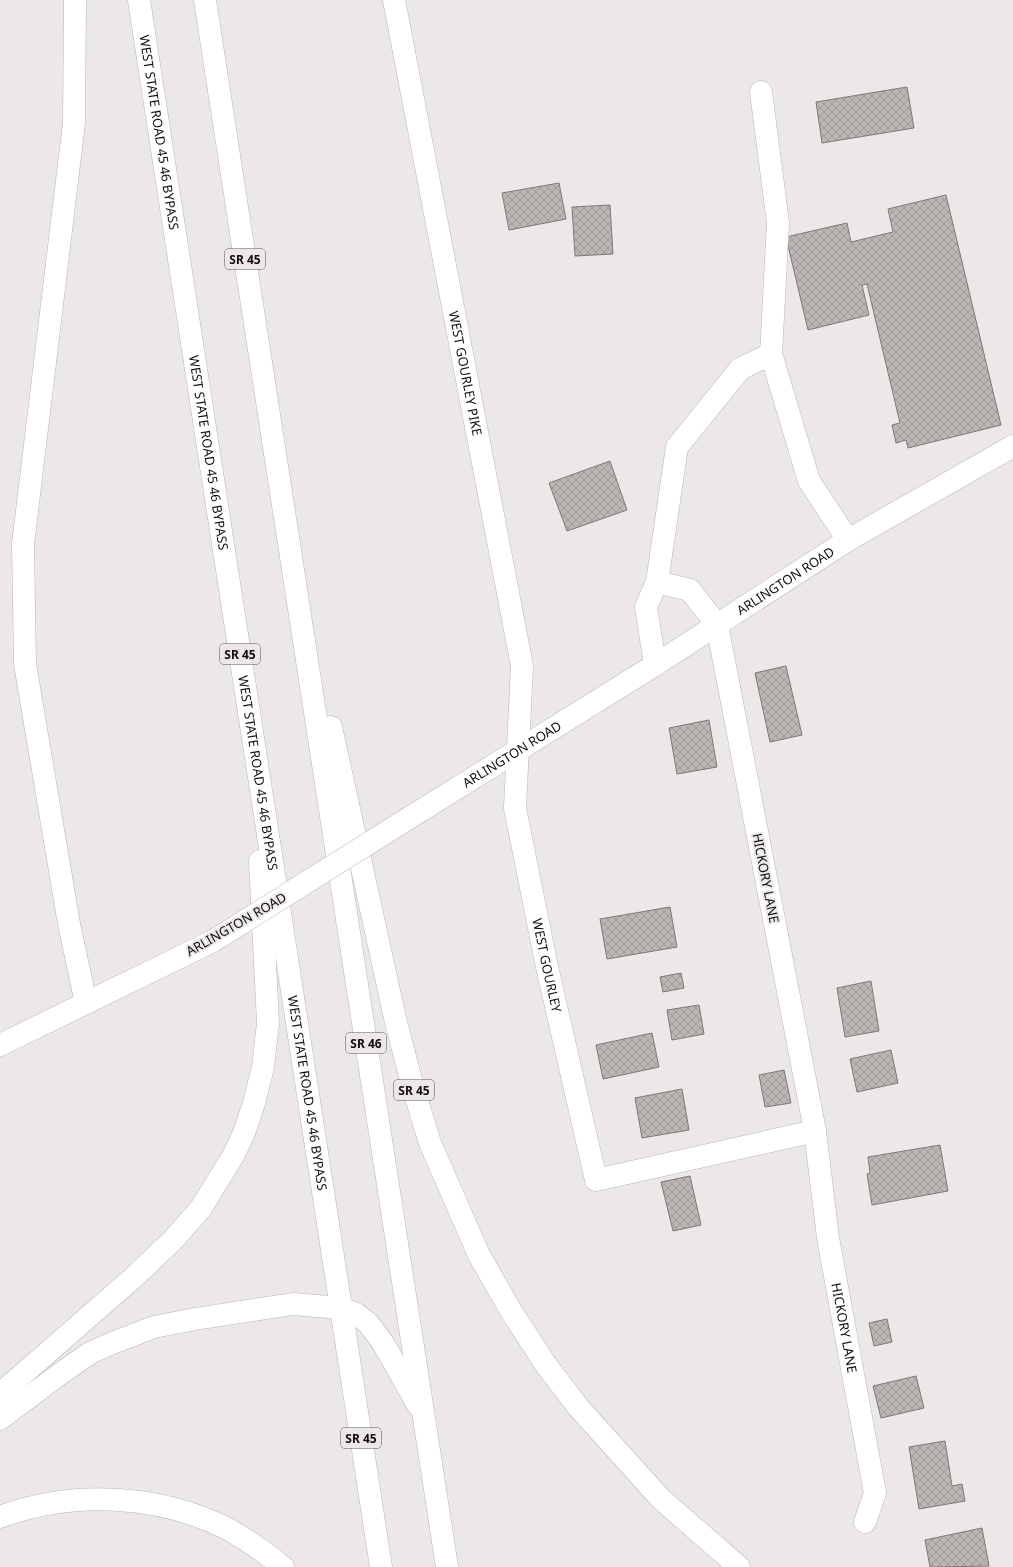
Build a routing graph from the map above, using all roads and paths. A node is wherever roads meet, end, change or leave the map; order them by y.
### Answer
1 (75, 0) edge
2 (139, 0) edge
3 (205, 0) edge
4 (394, 0) edge
5 (761, 92) dead end
6 (770, 354) junction
7 (1013, 446) edge
8 (285, 518) junction
9 (848, 540) junction
10 (658, 582) junction
11 (716, 625) junction
12 (655, 665) junction
13 (253, 738) junction
14 (519, 748) junction
15 (86, 1004) junction
16 (0, 1045) edge
17 (815, 1131) junction
18 (341, 1308) junction
19 (0, 1394) edge
20 (424, 1414) junction
21 (0, 1420) edge
22 (0, 1517) edge
23 (865, 1522) dead end
24 (283, 1567) edge
25 (381, 1567) edge
26 (447, 1567) edge
27 (739, 1567) edge

1 - 15 main road
2 - 13 main road, WEST STATE ROAD 45 46 BYPASS / SR 45
3 - 8 main road, SR 45
4 - 14 main road, WEST GOURLEY PIKE
5 - 6 main road
6 - 9 main road
6 - 10 main road
7 - 9 main road, ARLINGTON ROAD
8 - 20 main road, SR 46
8 - 27 main road, SR 45
9 - 11 main road, ARLINGTON ROAD
10 - 11 main road
10 - 12 main road
11 - 12 main road, ARLINGTON ROAD
11 - 17 main road, HICKORY LANE
12 - 14 main road, ARLINGTON ROAD
13 - 18 main road, WEST STATE ROAD 45 46 BYPASS / SR 45
13 - 19 main road
14 - 15 main road, ARLINGTON ROAD, bridge
14 - 17 main road, WEST GOURLEY
15 - 16 main road, ARLINGTON ROAD
17 - 23 main road, HICKORY LANE
18 - 20 main road
18 - 21 main road
18 - 25 main road, SR 45
20 - 26 main road, SR 46
22 - 24 main road

